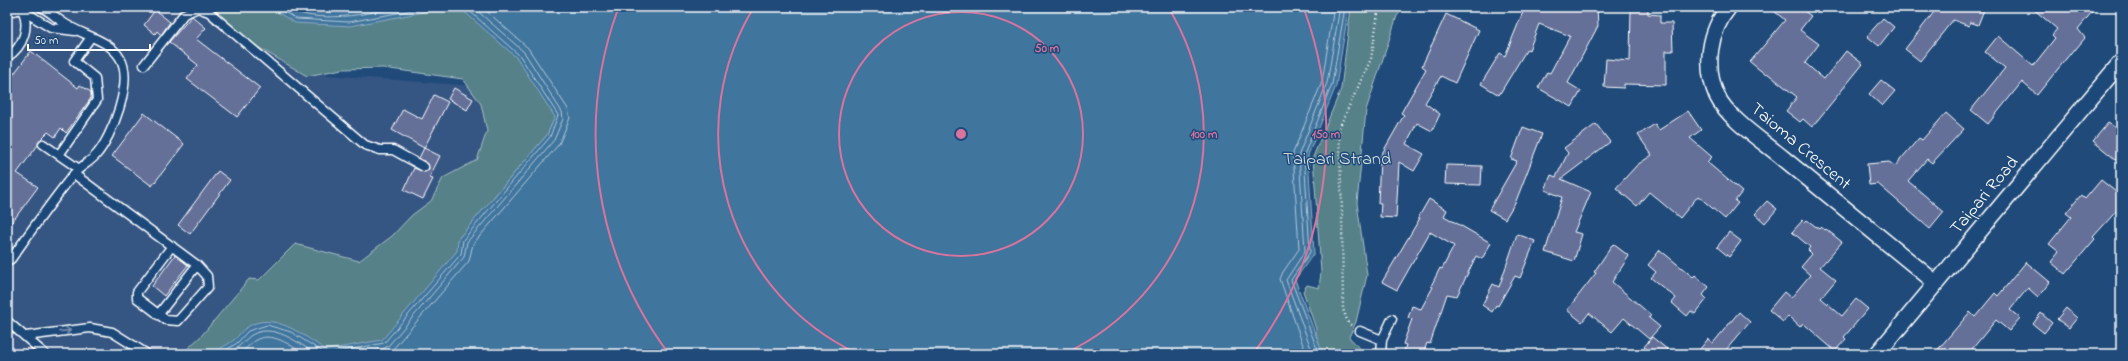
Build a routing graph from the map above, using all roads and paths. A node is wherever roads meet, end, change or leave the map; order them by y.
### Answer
1 (41, 7) edge
2 (1379, 7) edge
3 (1729, 7) edge
4 (19, 8) edge
5 (7, 12) edge
6 (80, 31) junction
7 (91, 37) junction
8 (7, 57) edge
9 (2121, 62) edge
10 (144, 65) dead end
11 (43, 144) dead end
12 (59, 155) junction
13 (424, 166) dead end
14 (76, 172) junction
15 (172, 246) junction
16 (7, 261) edge
17 (197, 265) junction
18 (1936, 283) junction
19 (158, 315) junction
20 (1392, 319) dead end
21 (7, 321) edge
22 (1358, 329) joint
23 (26, 336) junction
24 (1382, 340) junction
25 (45, 354) edge
26 (147, 354) edge
27 (1381, 354) edge
28 (1877, 354) edge

1 - 6 lane
2 - 22 path
3 - 18 street, Taioma Crescent
4 - 5 lane
4 - 6 lane
4 - 8 lane
6 - 7 lane
7 - 12 lane
7 - 14 lane
9 - 18 street, Taipari Road
10 - 13 lane
11 - 12 lane
12 - 14 lane
14 - 15 lane
14 - 16 lane
15 - 17 lane
15 - 19 lane
17 - 19 lane
17 - 19 lane
18 - 28 street, Taipari Road
20 - 24 lane
21 - 23 lane
22 - 24 lane
23 - 25 lane
23 -> 26 lane
24 - 27 lane

